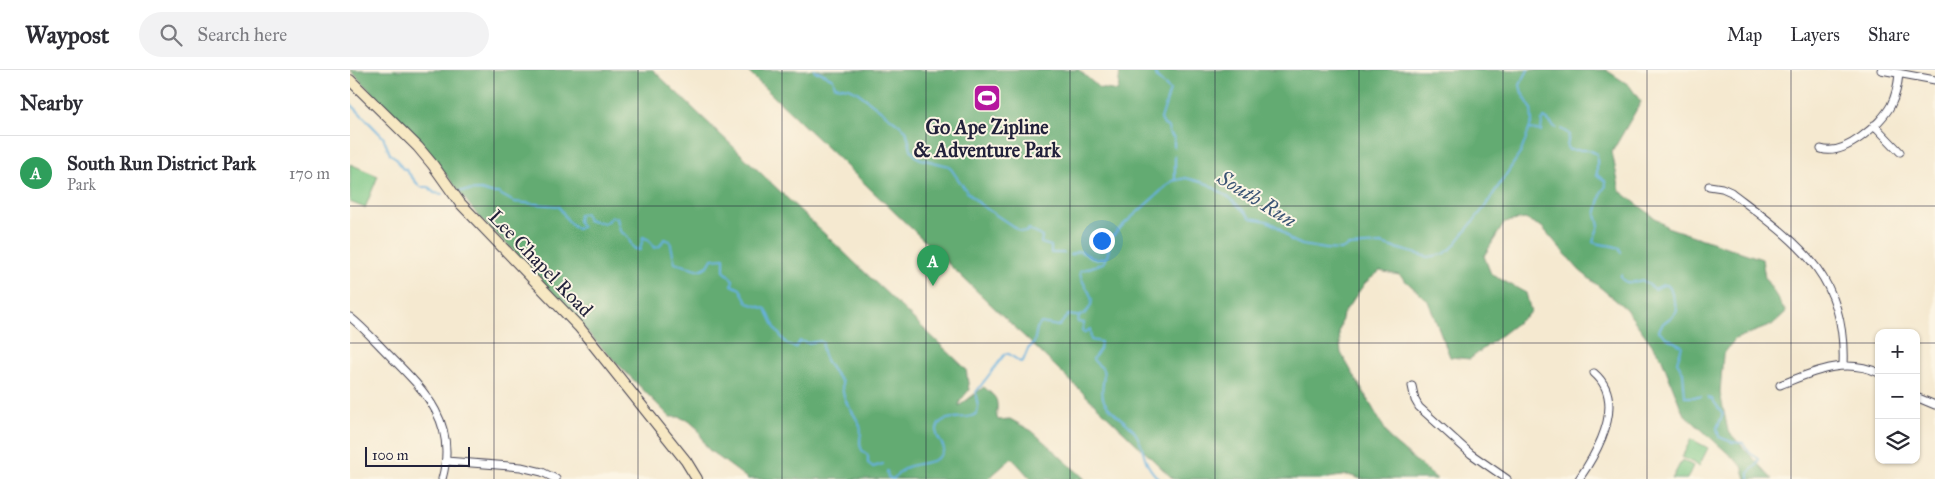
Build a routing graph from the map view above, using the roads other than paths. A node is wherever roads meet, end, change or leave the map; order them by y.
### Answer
1 (1881, 70) edge
2 (1899, 74) junction
3 (350, 80) edge
4 (1935, 80) edge
5 (1874, 125) junction
6 (1822, 149) dead end
7 (1900, 152) dead end
8 (1709, 186) dead end
9 (350, 317) edge
10 (1843, 365) junction
11 (1875, 372) edge
12 (1594, 373) dead end
13 (1780, 385) dead end
14 (1412, 386) dead end
15 (1920, 399) edge
16 (1935, 405) edge
17 (446, 460) junction
18 (442, 479) edge
19 (556, 479) edge
20 (697, 479) edge
21 (1507, 479) edge
22 (1579, 479) edge

1 - 2 street
2 - 4 street
2 - 5 street
3 - 20 main road, Lee Chapel Road
5 - 6 street
5 - 7 street
8 - 10 street
9 - 17 street
10 - 11 street
10 - 13 street
12 - 22 street
14 - 21 street
15 - 16 street
17 - 18 street
17 - 19 street

